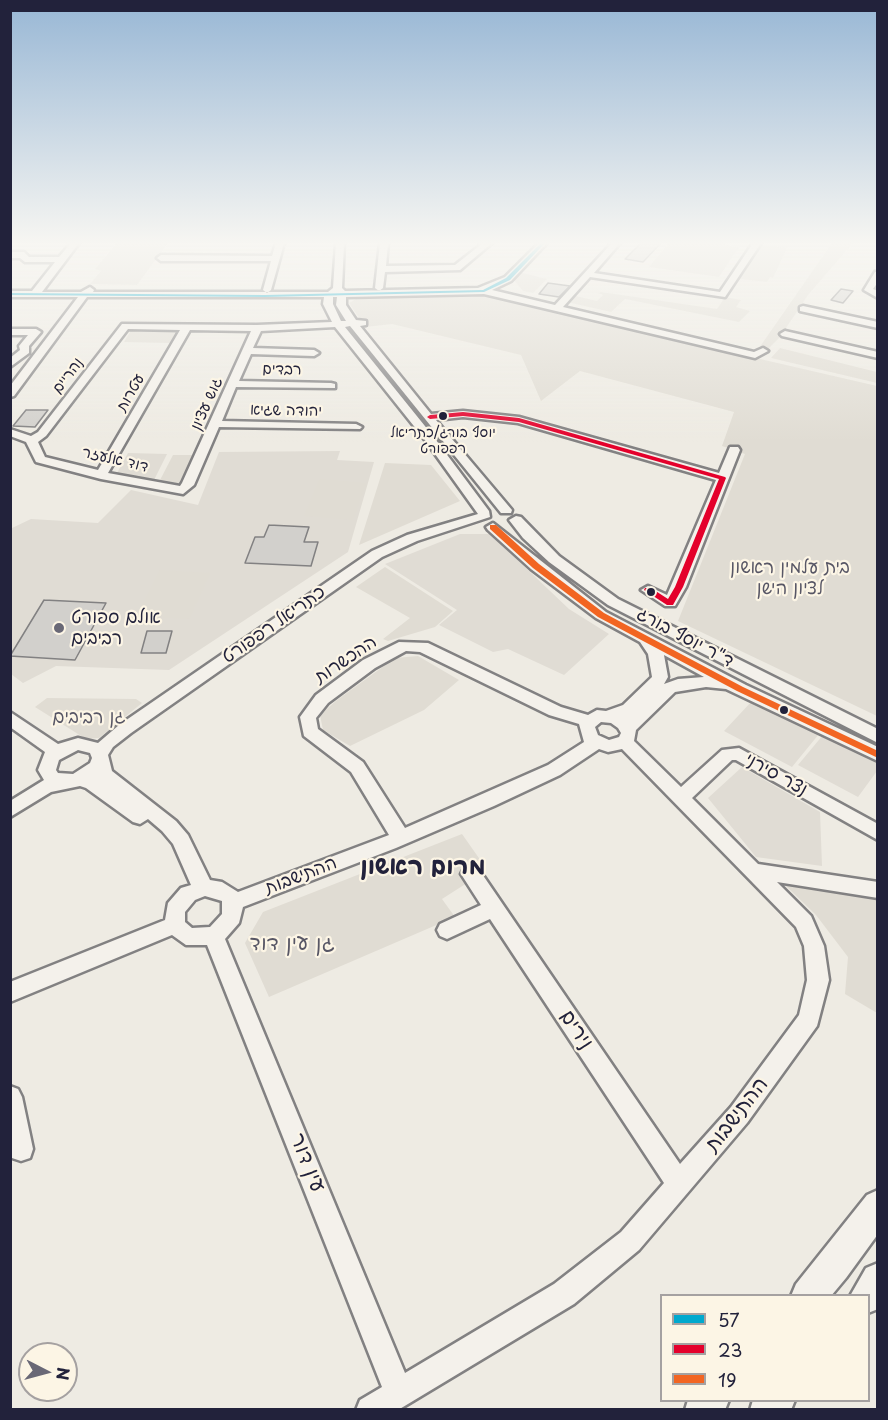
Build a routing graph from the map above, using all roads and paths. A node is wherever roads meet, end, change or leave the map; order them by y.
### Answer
1 (76, 309) edge
2 (330, 309) edge
3 (347, 309) edge
4 (572, 309) edge
5 (574, 309) edge
6 (804, 309) edge
7 (336, 321) junction
8 (358, 323) junction
9 (878, 325) edge
10 (187, 326) junction
11 (257, 328) junction
12 (10, 332) edge
13 (785, 334) dead end
14 (247, 351) junction
15 (314, 353) dead end
16 (878, 356) edge
17 (10, 364) edge
18 (232, 384) junction
19 (331, 386) dead end
20 (10, 394) edge
21 (430, 417) junction
22 (215, 424) junction
23 (356, 427) dead end
24 (10, 432) edge
25 (32, 441) junction
26 (734, 450) dead end
27 (101, 475) junction
28 (723, 478) junction
29 (183, 490) joint
30 (511, 515) junction
31 (487, 521) junction
32 (648, 590) dead end
33 (647, 641) junction
34 (740, 688) junction
35 (608, 716) junction
36 (10, 718) edge
37 (588, 721) junction
38 (626, 735) junction
39 (878, 737) edge
40 (596, 743) junction
41 (57, 752) junction
42 (97, 754) junction
43 (878, 755) edge
44 (55, 778) junction
45 (80, 779) junction
46 (681, 797) junction
47 (15, 807) edge
48 (878, 833) edge
49 (401, 838) junction
50 (755, 871) junction
51 (471, 874) dead end
52 (878, 890) edge
53 (196, 891) junction
54 (233, 902) junction
55 (494, 908) junction
56 (175, 925) junction
57 (447, 930) dead end
58 (213, 935) junction
59 (10, 992) edge
60 (10, 1097) edge
61 (21, 1149) dead end
62 (680, 1185) junction
63 (878, 1206) edge
64 (878, 1280) edge
65 (810, 1294) edge
66 (868, 1294) edge
67 (398, 1392) junction
68 (370, 1410) edge

1 - 20 street
2 - 7 street, ד"ר יוסף בורג
3 - 8 street, ד"ר יוסף בורג
4 - 5 street
6 - 9 street
7 - 8 street
7 - 11 street
7 - 31 street, ד"ר יוסף בורג
8 - 21 street, ד"ר יוסף בורג
10 - 11 street
10 - 25 street, נהריים
10 - 27 street, עטרות
11 - 14 street, גוש עציון
12 - 17 street
13 - 16 street
14 - 15 street
14 - 18 street, גוש עציון
18 - 19 street, רבדים
18 - 22 street, גוש עציון
21 - 28 street
21 - 30 street, ד"ר יוסף בורג
22 - 23 street, יהודה שגיא
22 - 29 street, גוש עציון
24 - 25 street
25 - 27 street, דוד אלעזר
26 - 28 street
27 - 29 street, דוד אלעזר
28 - 32 street
30 - 31 street, כתריאל רפפורט
30 - 39 street, ד"ר יוסף בורג
31 - 33 street, ד"ר יוסף בורג
31 - 42 street, כתריאל רפפורט
33 - 34 street, ד"ר יוסף בורג
33 - 35 street
34 - 38 street
34 - 43 street, ד"ר יוסף בורג
35 - 37 street
35 - 38 street
36 - 41 street
37 - 40 street
37 - 49 street, ההכשרות
38 - 40 street
38 - 46 street, ההתישבות
40 - 49 street, ההתישבות
41 - 42 street
41 - 44 street
42 - 45 street
42 - 53 street
44 - 45 street
44 - 47 street
45 - 53 street
46 - 48 street, נצר סירני
46 - 50 street, ההתישבות
49 - 54 street, ההתישבות
50 - 52 street
50 - 62 street, ההתישבות
51 - 55 street, נירים
53 - 54 street
53 - 56 street
54 - 58 street
55 - 57 street
55 - 62 street, נירים
56 - 58 street
56 - 59 street
58 - 67 street, עין דור
60 - 61 street
62 - 67 street, ההתישבות
63 - 65 main road
64 - 66 main road
67 - 68 street, ההתישבות

